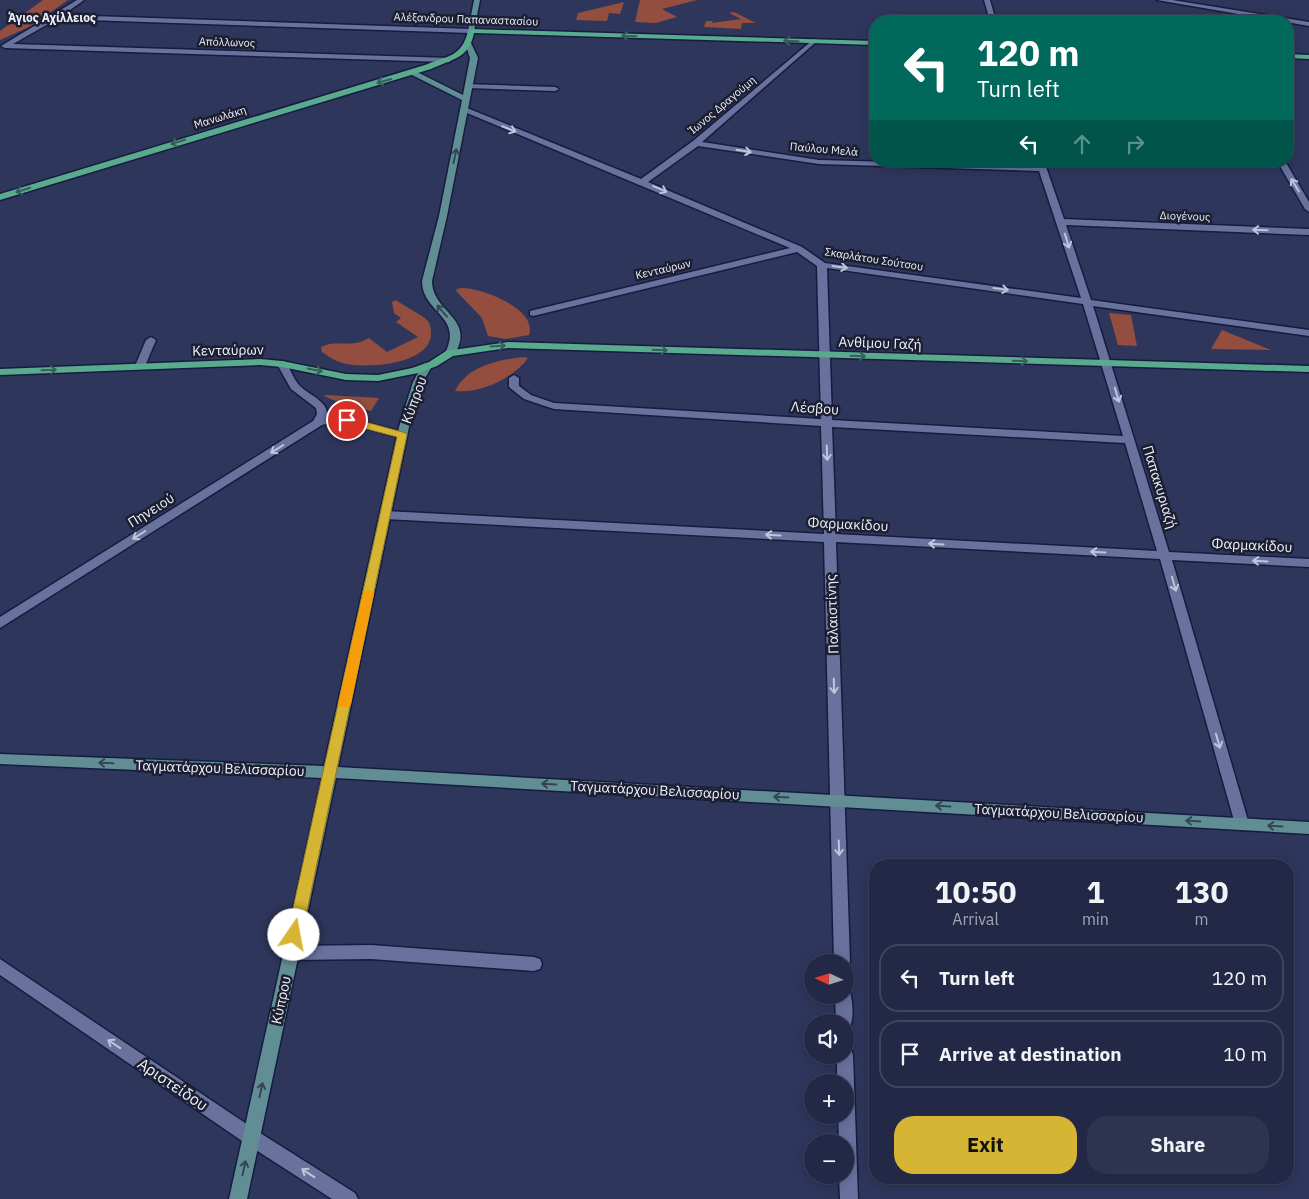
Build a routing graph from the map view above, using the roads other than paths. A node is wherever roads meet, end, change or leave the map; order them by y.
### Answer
1 (81, 0) edge
2 (478, 0) edge
3 (987, 0) edge
4 (1160, 0) edge
5 (991, 15) edge
6 (1253, 15) edge
7 (56, 18) junction
8 (1294, 22) edge
9 (1309, 24) edge
10 (471, 31) junction
11 (814, 41) junction
12 (869, 43) edge
13 (468, 44) junction
14 (3, 47) edge
15 (1294, 56) edge
16 (1309, 56) edge
17 (447, 60) junction
18 (412, 73) junction
19 (468, 86) junction
20 (555, 89) dead end
21 (466, 99) junction
22 (464, 110) junction
23 (696, 143) junction
24 (869, 163) edge
25 (1042, 167) edge
26 (1284, 167) edge
27 (642, 182) junction
28 (0, 198) edge
29 (1309, 209) edge
30 (1061, 222) junction
31 (1309, 232) edge
32 (799, 249) junction
33 (822, 264) junction
34 (1085, 301) junction
35 (533, 313) dead end
36 (1309, 333) edge
37 (151, 340) dead end
38 (450, 353) junction
39 (825, 355) junction
40 (282, 364) junction
41 (1106, 364) junction
42 (140, 366) junction
43 (427, 366) junction
44 (1309, 369) edge
45 (0, 372) edge
46 (514, 378) dead end
47 (318, 423) junction
48 (826, 423) junction
49 (402, 435) junction
50 (1130, 440) junction
51 (385, 515) junction
52 (830, 538) junction
53 (1166, 556) junction
54 (1309, 563) edge
55 (0, 623) edge
56 (0, 759) edge
57 (330, 772) junction
58 (837, 800) junction
59 (1242, 824) junction
60 (1309, 828) edge
61 (291, 953) junction
62 (842, 954) edge
63 (534, 964) dead end
64 (0, 966) edge
65 (845, 1064) edge
66 (251, 1137) junction
67 (238, 1199) edge
68 (349, 1199) edge
69 (849, 1199) edge

1 - 7 street
2 - 10 street
3 - 5 street
4 - 6 street
7 - 10 street, Αλέξανδρου Παπαναστασίου
7 - 14 street
8 - 9 street
11 -> 10 main road, Αλέξανδρου Παπαναστασίου
10 - 13 main road
11 - 12 main road, Αλέξανδρου Παπαναστασίου
11 - 23 street, Ίωνος Δραγούμη
13 - 17 main road
13 - 19 street
14 - 17 street, Απόλλωνος
15 - 16 main road
17 - 18 main road, Μανωλάκη
18 - 21 street
18 -> 28 main road, Μανωλάκη
19 - 20 street
19 - 21 street
21 - 22 street
22 -> 27 street, Σκαρλάτου Σούτσου
38 -> 22 street
23 -> 24 street, Παύλου Μελά
23 - 27 street, Ίωνος Δραγούμη
25 - 30 street, Παπακυριαζή
29 -> 26 street
27 -> 32 street, Σκαρλάτου Σούτσου
31 -> 30 street, Διογένους
30 -> 34 street, Παπακυριαζή
32 - 33 street, Σκαρλάτου Σούτσου
32 - 35 street, Κενταύρων
33 -> 34 street, Σκαρλάτου Σούτσου
33 - 39 street, Παλαιστίνης
34 - 36 street, Σκαρλάτου Σούτσου
34 - 41 street, Παπακυριαζή
37 - 42 street
38 -> 39 main road, Ανθίμου Γαζή
38 - 43 main road, Κενταύρων
39 -> 41 main road, Ανθίμου Γαζή
39 - 48 street, Παλαιστίνης
40 - 42 main road, Κενταύρων
40 -> 43 main road, Κενταύρων
40 - 47 street
41 - 44 main road, Ανθίμου Γαζή
41 -> 50 street, Παπακυριαζή
45 -> 42 main road, Κενταύρων
43 - 49 street, Κύπρου
46 - 48 street, Λέσβου
47 - 49 street
47 -> 55 street, Πηνειού
48 - 50 street, Λέσβου
48 -> 52 street, Παλαιστίνης
49 - 51 street, Κύπρου
50 - 53 street, Παπακυριαζή
52 -> 51 street, Φαρμακίδου
51 - 57 street, Κύπρου
53 -> 52 street, Φαρμακίδου
52 -> 58 street, Παλαιστίνης
54 -> 53 street, Φαρμακίδου
53 -> 59 street, Παπακυριαζή
57 -> 56 street, Ταγματάρχου Βελισσαρίου
58 -> 57 street, Ταγματάρχου Βελισσαρίου
57 - 61 street, Κύπρου
59 -> 58 street, Ταγματάρχου Βελισσαρίου
58 -> 62 street, Παλαιστίνης
60 -> 59 street, Ταγματάρχου Βελισσαρίου
61 - 63 street
66 -> 61 street, Κύπρου
66 -> 64 street, Αριστείδου
65 - 69 street
67 -> 66 street, Κύπρου
68 -> 66 street, Αριστείδου

